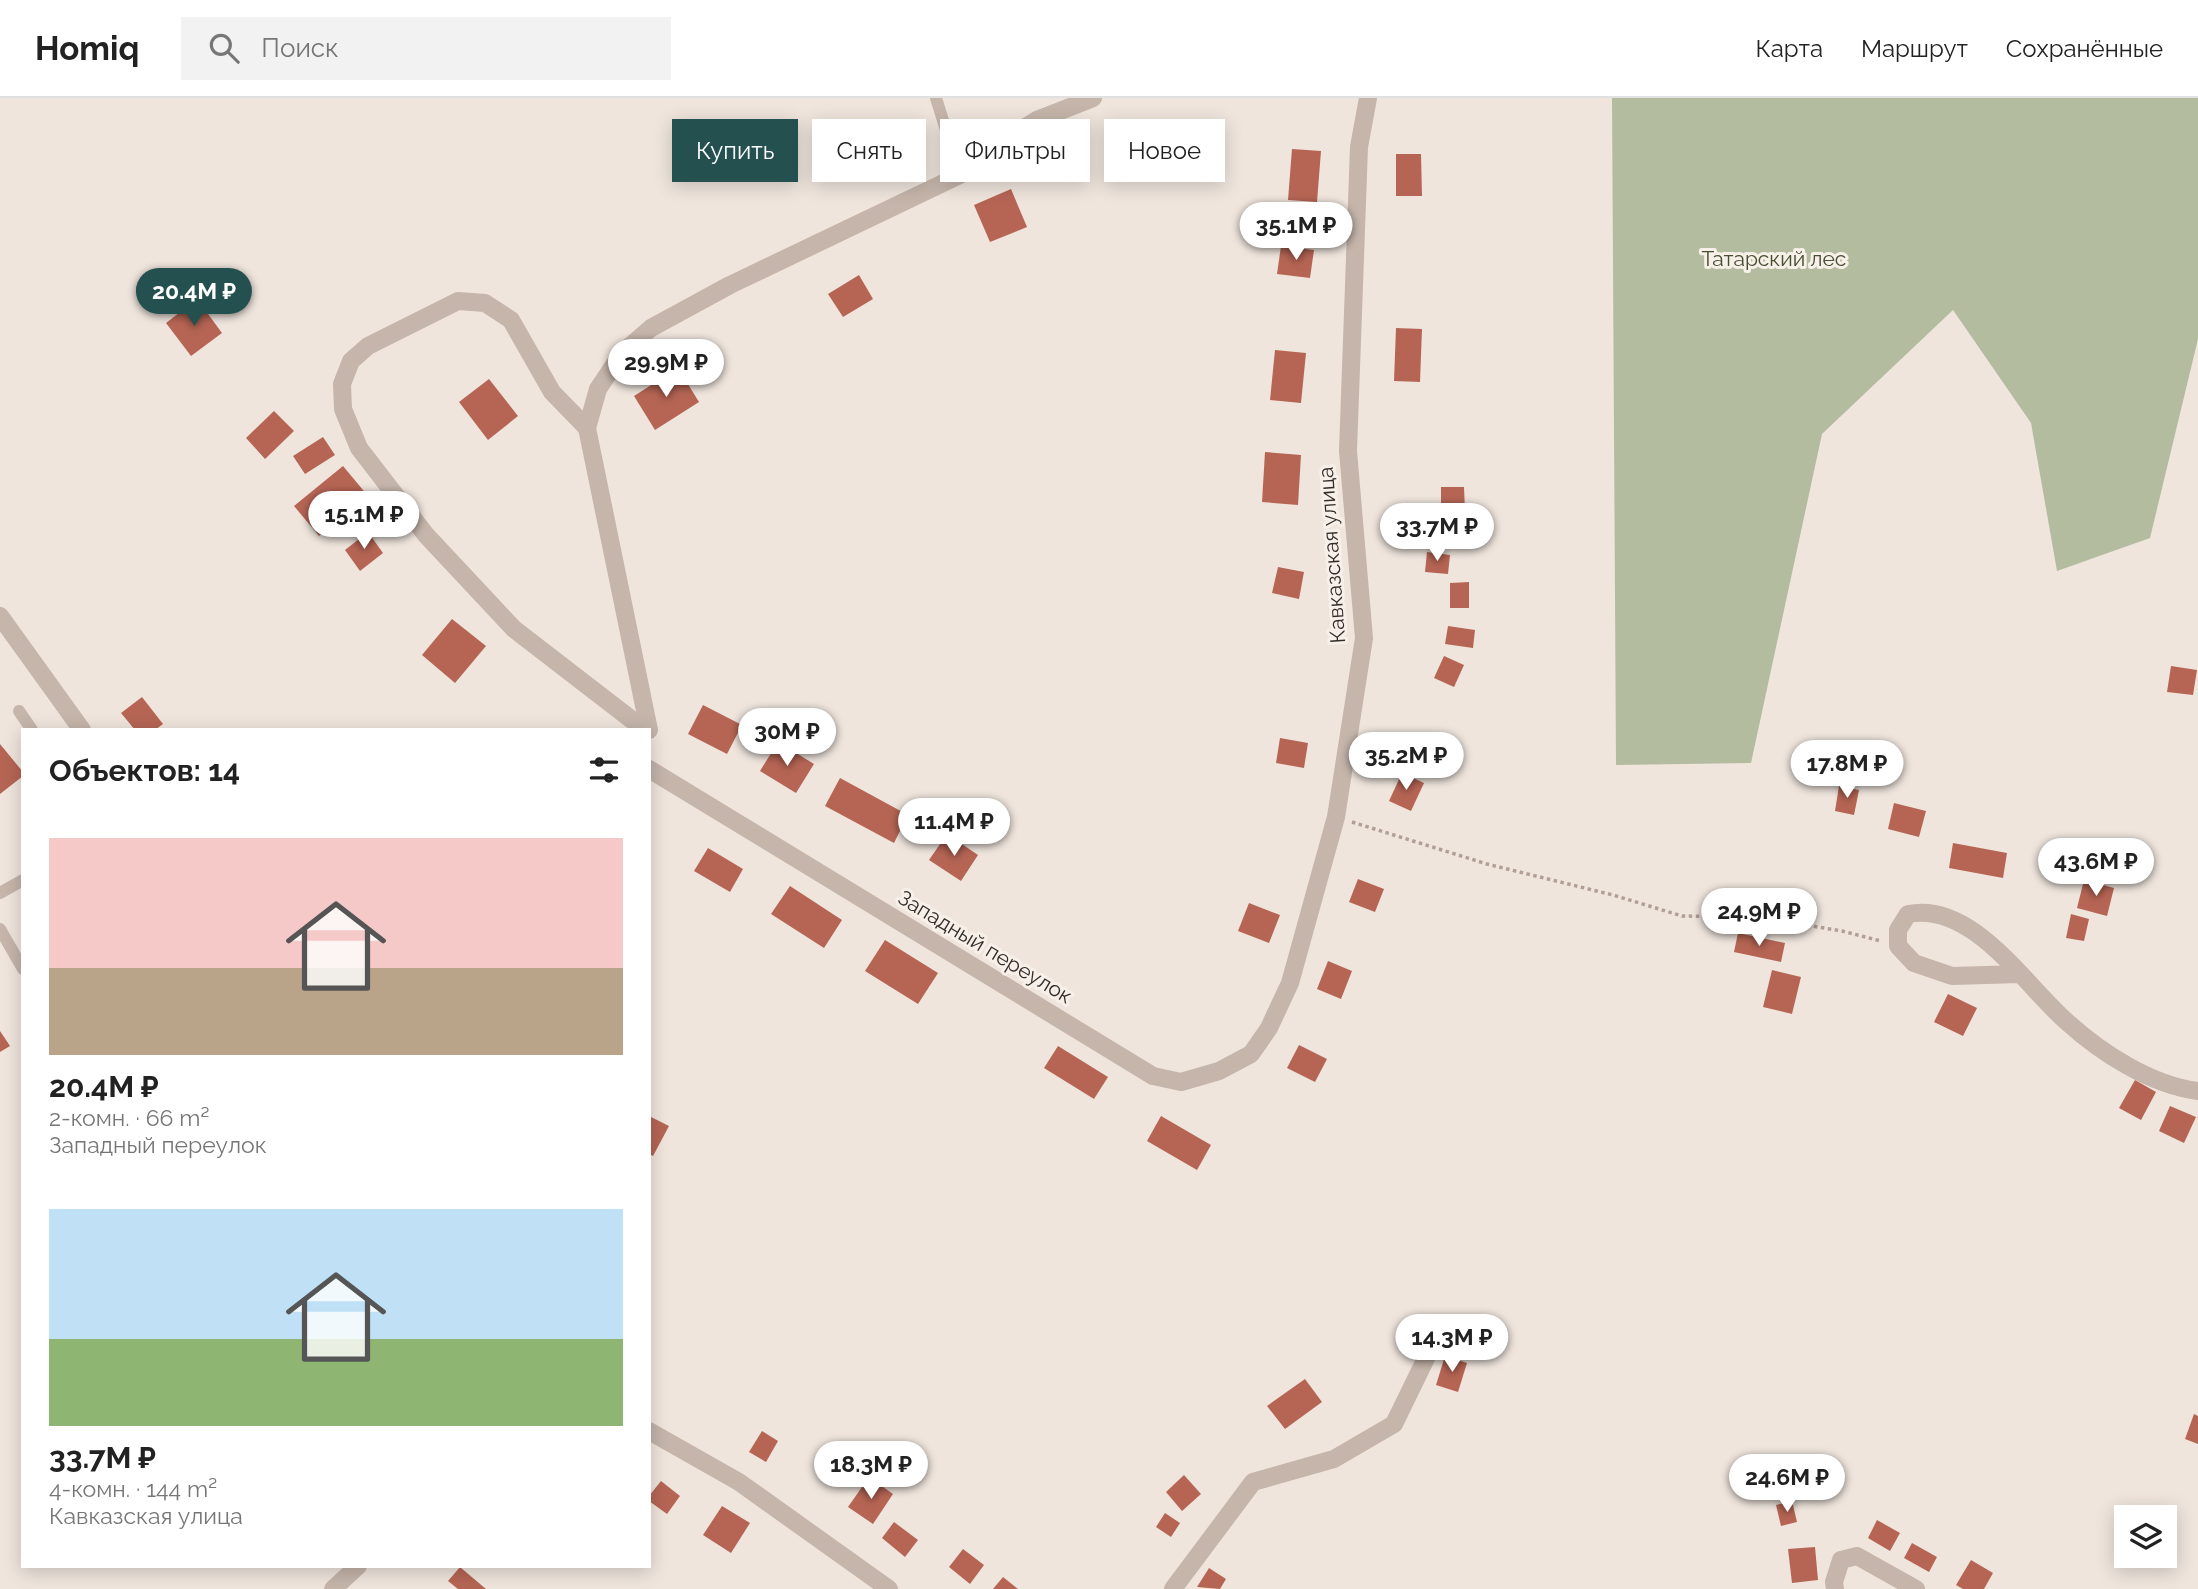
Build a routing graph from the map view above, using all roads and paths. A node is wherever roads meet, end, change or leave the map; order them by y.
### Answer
1 (936, 98) edge
2 (1093, 98) edge
3 (1368, 98) edge
4 (943, 119) edge
5 (1040, 119) edge
6 (945, 182) edge
7 (587, 428) junction
8 (0, 616) edge
9 (19, 711) dead end
10 (31, 728) edge
11 (81, 728) edge
12 (644, 728) edge
13 (647, 728) edge
14 (651, 770) edge
15 (1336, 817) junction
16 (21, 881) edge
17 (0, 893) edge
18 (0, 929) edge
19 (1898, 946) junction
20 (21, 966) edge
21 (2020, 974) junction
22 (1153, 1076) joint
23 (2198, 1091) edge
24 (1430, 1348) dead end
25 (651, 1432) edge
26 (356, 1568) edge
27 (333, 1589) edge
28 (889, 1589) edge
29 (1173, 1589) edge
30 (1835, 1589) edge
31 (1916, 1589) edge

1 - 4 lane
2 - 5 street
3 - 15 street, Кавказская улица
6 - 7 street
7 - 12 street
7 - 13 street
8 - 11 street
9 - 10 lane
14 - 22 street, Западный переулок
15 - 19 path
15 - 22 street, Кавказская улица
16 - 17 lane
18 - 20 lane
19 - 21 street
19 - 21 street
21 - 23 street
24 - 29 street
25 - 28 street
26 - 27 street
30 - 31 street

